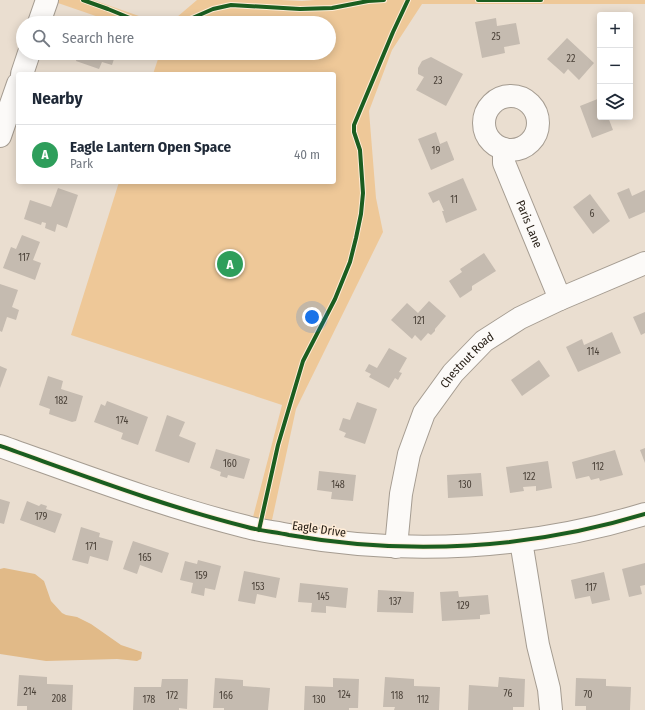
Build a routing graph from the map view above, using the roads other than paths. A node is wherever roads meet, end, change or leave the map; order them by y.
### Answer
1 (47, 0) edge
2 (41, 16) edge
3 (27, 60) edge
4 (23, 72) edge
5 (16, 90) edge
6 (0, 136) edge
7 (504, 149) dead end
8 (645, 263) edge
9 (560, 299) junction
10 (0, 446) edge
11 (645, 514) edge
12 (521, 541) junction
13 (396, 547) junction
14 (551, 710) edge

1 - 2 street
3 - 4 street
5 - 6 street
7 - 9 street, Paris Lane
8 - 9 street, Chestnut Road
9 - 13 street, Chestnut Road
10 - 13 street, Eagle Drive
11 - 12 street, Eagle Drive
12 - 13 street, Eagle Drive
12 - 14 street

